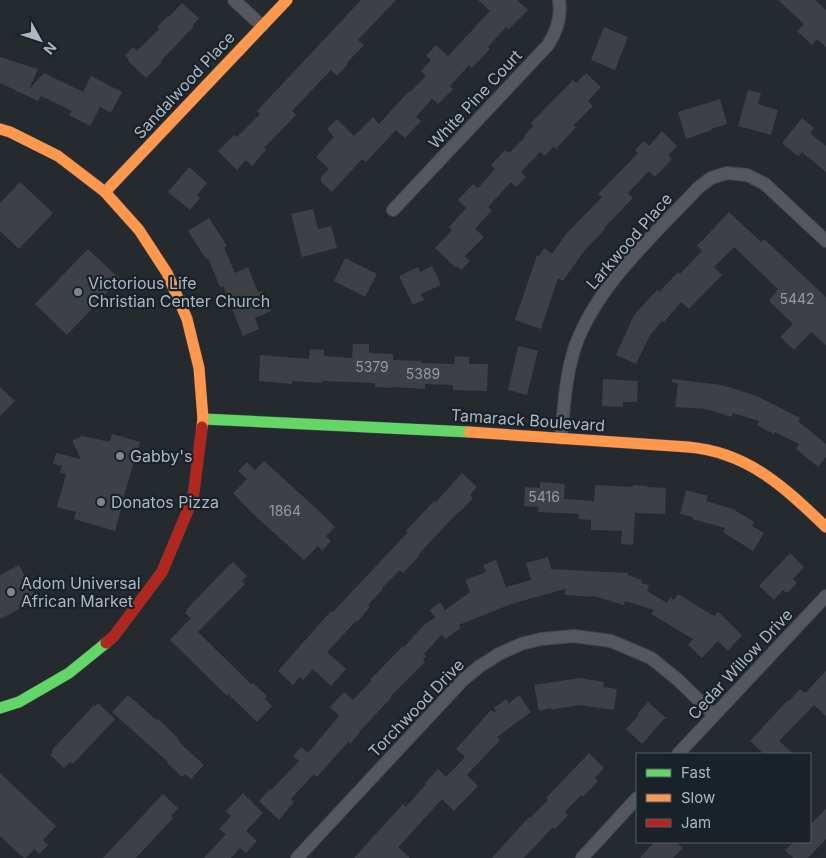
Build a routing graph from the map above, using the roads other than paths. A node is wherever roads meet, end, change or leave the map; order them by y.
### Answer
1 (234, 0) edge
2 (287, 0) edge
3 (559, 0) edge
4 (262, 26) junction
5 (0, 129) edge
6 (105, 192) junction
7 (393, 210) dead end
8 (826, 241) edge
9 (203, 419) junction
10 (561, 438) junction
11 (826, 527) edge
12 (826, 596) edge
13 (0, 708) edge
14 (714, 715) junction
15 (679, 753) edge
16 (636, 799) edge
17 (297, 858) edge
18 (582, 858) edge

1 - 4 street
2 - 4 street, Sandalwood Place
3 - 7 street, White Pine Court
4 - 6 street, Sandalwood Place
5 - 6 street
6 - 9 street
8 - 10 street, Larkwood Place
9 - 10 street, Tamarack Boulevard
9 - 13 street
10 - 11 street, Tamarack Boulevard
12 - 14 street, Cedar Willow Drive
14 - 15 street, Cedar Willow Drive
14 - 17 street, Torchwood Drive
16 - 18 street

